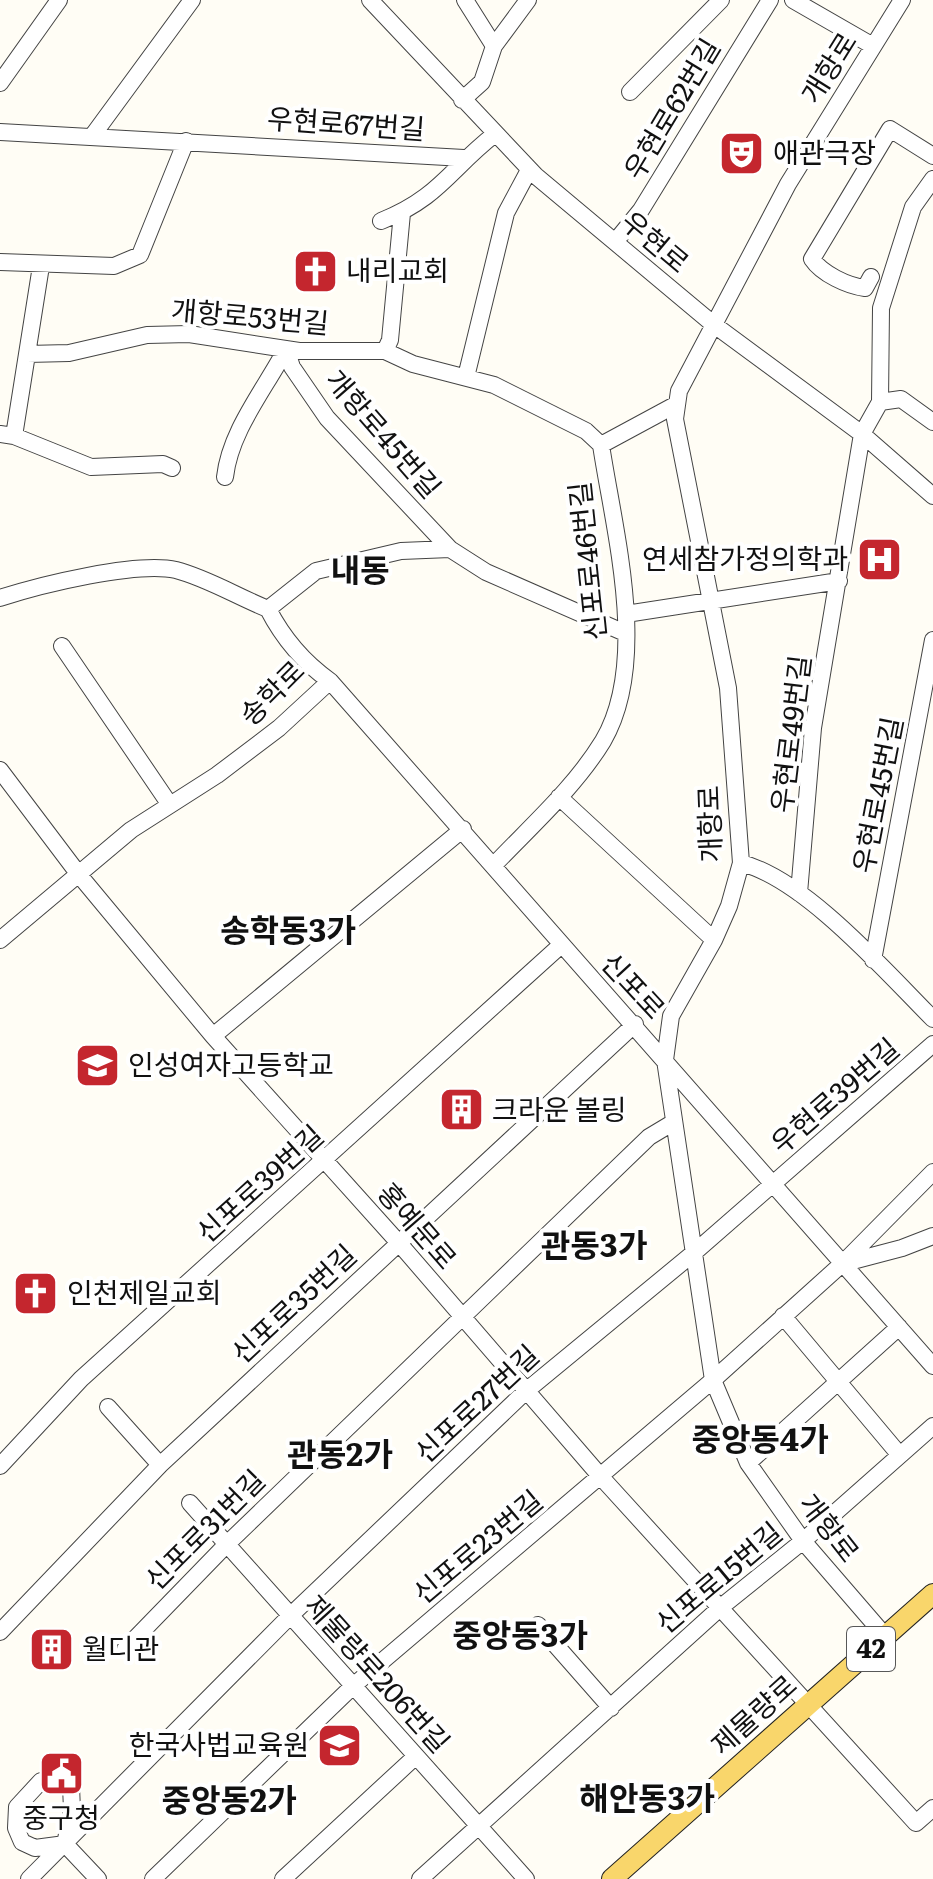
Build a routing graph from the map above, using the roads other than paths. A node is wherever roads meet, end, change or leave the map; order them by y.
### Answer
1 (59, 0) edge
2 (192, 0) edge
3 (370, 0) edge
4 (465, 0) edge
5 (528, 0) edge
6 (721, 0) edge
7 (770, 0) edge
8 (793, 0) edge
9 (902, 0) edge
10 (494, 46) junction
11 (873, 46) junction
12 (0, 83) edge
13 (630, 92) dead end
14 (462, 100) junction
15 (0, 132) edge
16 (495, 134) junction
17 (93, 135) junction
18 (186, 141) junction
19 (933, 156) edge
20 (464, 158) junction
21 (529, 170) junction
22 (933, 179) edge
23 (402, 213) junction
24 (381, 221) dead end
25 (615, 242) junction
26 (0, 262) edge
27 (41, 266) junction
28 (871, 277) dead end
29 (713, 324) junction
30 (286, 349) junction
31 (385, 351) junction
32 (27, 354) junction
33 (466, 377) junction
34 (880, 402) junction
35 (677, 404) junction
36 (933, 422) edge
37 (862, 434) junction
38 (7, 435) edge
39 (601, 445) junction
40 (172, 468) dead end
41 (225, 477) dead end
42 (933, 496) edge
43 (450, 549) junction
44 (839, 581) junction
45 (0, 598) edge
46 (711, 602) junction
47 (268, 609) junction
48 (626, 614) junction
49 (625, 633) junction
50 (933, 640) edge
51 (62, 646) dead end
52 (330, 681) junction
53 (0, 770) edge
54 (559, 797) junction
55 (170, 805) junction
56 (463, 829) junction
57 (741, 863) junction
58 (494, 865) junction
59 (80, 876) junction
60 (799, 893) junction
61 (0, 940) edge
62 (714, 940) junction
63 (560, 946) junction
64 (873, 960) junction
65 (933, 1019) edge
66 (635, 1024) junction
67 (213, 1036) junction
68 (933, 1044) edge
69 (665, 1060) junction
70 (674, 1122) junction
71 (325, 1160) junction
72 (933, 1172) edge
73 (772, 1186) junction
74 (933, 1236) edge
75 (398, 1242) junction
76 (696, 1251) junction
77 (843, 1263) junction
78 (783, 1316) junction
79 (461, 1317) junction
80 (899, 1327) junction
81 (933, 1366) edge
82 (713, 1380) junction
83 (838, 1382) junction
84 (526, 1391) junction
85 (108, 1407) dead end
86 (933, 1426) edge
87 (898, 1453) junction
88 (748, 1463) junction
89 (160, 1465) junction
90 (0, 1466) edge
91 (601, 1477) junction
92 (190, 1503) dead end
93 (803, 1541) junction
94 (227, 1544) junction
95 (933, 1594) edge
96 (721, 1607) junction
97 (290, 1616) junction
98 (538, 1625) dead end
99 (0, 1632) edge
100 (885, 1636) junction
101 (125, 1649) dead end
102 (353, 1686) junction
103 (809, 1704) junction
104 (611, 1708) junction
105 (416, 1756) junction
106 (933, 1808) edge
107 (478, 1825) junction
108 (65, 1844) junction
109 (29, 1879) edge
110 (98, 1879) edge
111 (153, 1879) edge
112 (283, 1879) edge
113 (420, 1879) edge
114 (526, 1879) edge
115 (612, 1879) edge

1 - 12 street
2 - 17 street
3 - 14 street, 우현로
4 - 10 street
5 - 10 street
6 - 13 street
7 - 25 street, 우현로62번길
8 - 11 street
9 - 11 street, 개항로
10 - 14 street
11 - 29 street, 개항로
14 - 16 street, 우현로
15 - 17 street, 우현로67번길
16 - 20 street
16 - 21 street, 우현로
17 - 18 street, 우현로67번길
18 - 20 street, 우현로67번길
18 - 27 street
19 - 28 street
20 - 23 street
21 - 25 street, 우현로
21 - 33 street
22 - 34 street
23 - 24 street
23 - 31 street
25 - 29 street, 우현로
26 - 27 street
27 - 32 street
29 - 35 street, 개항로
29 - 37 street, 우현로
30 - 31 street, 개항로53번길
30 - 32 street, 개항로53번길
30 - 41 street
30 - 43 street, 개항로45번길
31 - 33 street, 개항로53번길
32 - 38 street
33 - 39 street, 개항로53번길
34 - 36 street
34 - 37 street
35 - 39 street
35 - 46 street, 개항로
37 - 42 street, 우현로
37 - 44 street, 우현로49번길
38 - 40 street
39 - 48 street, 신포로46번길
43 - 47 street
43 - 49 street, 개항로45번길
44 - 46 street
44 - 60 street, 우현로49번길
45 - 47 street
46 - 48 street
46 - 57 street, 개항로
47 - 52 street, 송학로
48 - 49 street, 신포로46번길
49 - 54 street, 신포로46번길
50 - 64 street, 우현로45번길
51 - 55 street
52 - 55 street, 송학로
52 - 56 street, 신포로
53 - 59 street, 홍예문로
54 - 58 street, 신포로46번길
54 - 62 street
55 - 59 street, 송학로
56 - 58 street, 신포로
56 - 67 street
57 - 60 street
57 - 62 street, 개항로
58 - 63 street, 신포로
59 - 61 street, 송학로
59 - 67 street, 홍예문로
60 - 64 street
62 - 69 street, 개항로
63 - 66 street, 신포로
63 - 71 street, 신포로39번길
64 - 65 street
66 - 69 street, 신포로
66 - 75 street, 신포로35번길
67 - 71 street, 홍예문로
68 - 73 street, 우현로39번길
69 - 70 street, 개항로
69 - 73 street, 신포로
70 - 76 street, 개항로
70 - 79 street, 신포로31번길
71 - 75 street, 홍예문로
71 - 90 street, 신포로39번길
72 - 77 street, 신포로23번길
73 - 76 street, 신포로27번길
73 - 77 street, 신포로
74 - 77 street
75 - 79 street, 홍예문로
75 - 89 street, 신포로35번길
76 - 82 street, 개항로
76 - 84 street, 신포로27번길
77 - 78 street, 신포로23번길
77 - 80 street, 신포로
78 - 82 street, 신포로23번길
78 - 83 street
79 - 84 street, 홍예문로
79 - 94 street, 신포로31번길
80 - 81 street, 신포로
80 - 83 street
82 - 88 street, 개항로
82 - 91 street, 신포로23번길
83 - 87 street
83 - 88 street
84 - 91 street, 홍예문로
84 - 97 street, 신포로27번길
85 - 89 street
86 - 87 street, 신포로15번길
87 - 93 street, 신포로15번길
88 - 93 street, 개항로
89 - 99 street, 신포로35번길
91 - 96 street, 홍예문로
91 - 102 street, 신포로23번길
92 - 94 street, 제물량로206번길
93 - 96 street, 신포로15번길
93 - 100 street, 개항로
94 - 97 street, 제물량로206번길
94 - 101 street, 신포로31번길
95 - 100 main road, 제물량로 / 42
96 - 103 street, 홍예문로
96 - 104 street, 신포로15번길
97 - 102 street, 제물량로206번길
97 - 108 street, 신포로27번길
98 - 104 street
100 - 103 main road, 제물량로 / 42
102 - 105 street, 제물량로206번길
102 - 111 street, 신포로23번길
103 - 106 street, 홍예문로
103 - 115 main road, 제물량로 / 42
104 - 107 street, 신포로15번길
105 - 107 street, 제물량로206번길
105 - 112 street
107 - 113 street, 신포로15번길
107 - 114 street, 제물량로206번길
108 - 108 street
108 - 109 street, 신포로27번길
108 - 110 street

